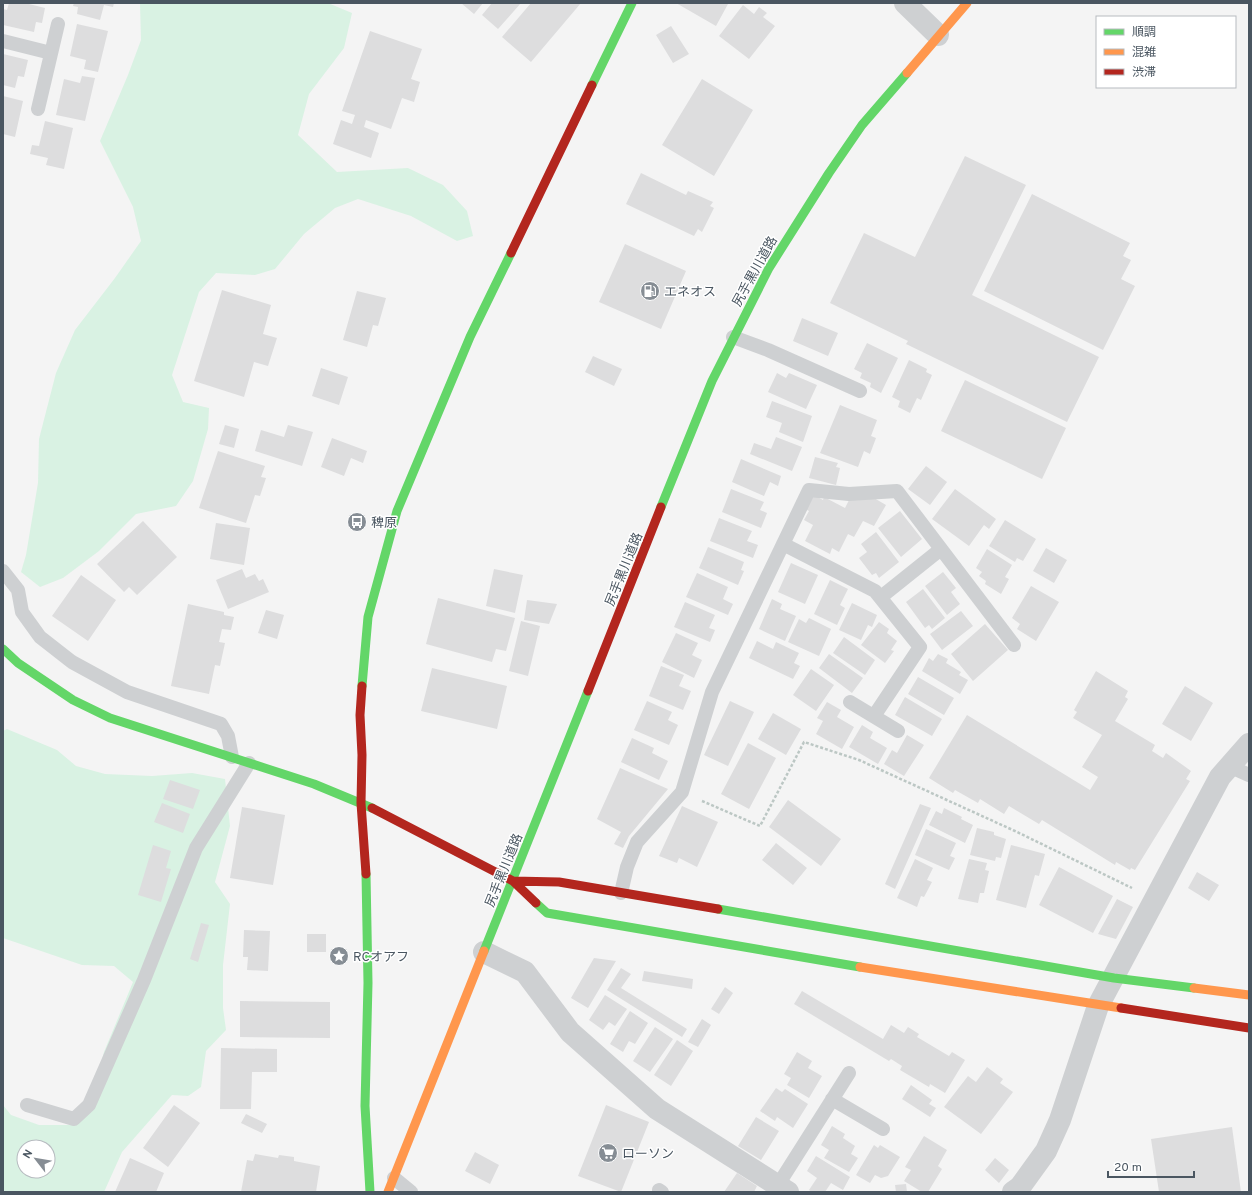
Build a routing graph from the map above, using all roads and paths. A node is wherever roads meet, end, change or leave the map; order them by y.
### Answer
1 (632, 3) edge
2 (905, 3) edge
3 (967, 3) edge
4 (58, 24) dead end
5 (938, 35) junction
6 (3, 40) edge
7 (51, 52) junction
8 (38, 109) dead end
9 (733, 337) junction
10 (860, 391) dead end
11 (783, 544) junction
12 (942, 549) junction
13 (3, 571) edge
14 (881, 597) junction
15 (1014, 645) dead end
16 (3, 649) edge
17 (850, 702) dead end
18 (874, 716) junction
19 (898, 731) dead end
20 (1249, 744) edge
21 (232, 757) junction
22 (249, 763) junction
23 (1229, 766) junction
24 (1249, 775) edge
25 (682, 792) junction
26 (361, 803) junction
27 (512, 881) junction
28 (621, 894) junction
29 (1155, 900) junction
30 (484, 952) junction
31 (1114, 978) junction
32 (1249, 995) edge
33 (1098, 1006) junction
34 (1249, 1028) edge
35 (848, 1073) dead end
36 (832, 1099) junction
37 (27, 1105) dead end
38 (883, 1129) dead end
39 (394, 1178) junction
40 (783, 1189) edge
41 (370, 1192) edge
42 (388, 1192) edge
43 (411, 1192) edge
44 (1013, 1192) edge

1 - 26 street
2 - 5 street
3 - 5 street, 尻手黒川道路
4 - 7 lane
5 - 9 street, 尻手黒川道路
6 - 7 lane
7 - 8 lane
9 - 10 lane
9 - 27 street, 尻手黒川道路
11 - 12 lane
11 - 14 lane
11 - 25 lane
12 - 14 lane
12 - 15 lane
13 - 21 lane
14 - 18 lane
16 - 21 street
17 - 18 lane
18 - 19 lane
20 - 23 street
21 - 22 street
22 - 26 street
22 - 37 lane
23 - 24 lane
23 - 29 street
25 - 28 lane
25 - 29 path
26 - 27 street
26 - 41 street
27 - 28 street
27 - 30 street, 尻手黒川道路
27 - 33 street
28 - 31 street
29 - 31 street
30 - 39 street, 尻手黒川道路
30 - 40 street
31 - 32 street
31 - 33 street
33 - 34 street
33 - 44 street
35 - 36 lane
36 - 38 lane
36 - 40 lane
39 - 42 street, 尻手黒川道路
39 - 43 lane

